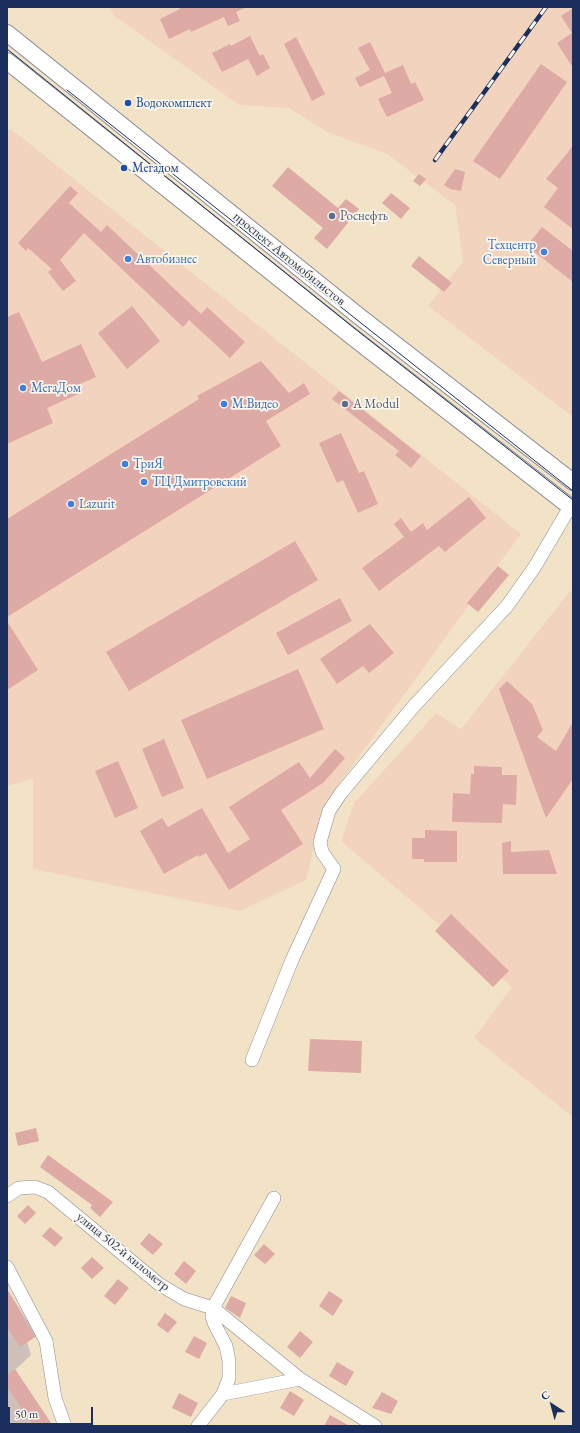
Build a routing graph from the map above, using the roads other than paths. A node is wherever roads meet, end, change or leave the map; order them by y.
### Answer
1 (7, 33) edge
2 (7, 61) edge
3 (573, 482) edge
4 (571, 508) edge
5 (252, 1060) dead end
6 (7, 1196) edge
7 (274, 1198) dead end
8 (7, 1268) edge
9 (214, 1308) junction
10 (300, 1379) junction
11 (223, 1394) junction
12 (65, 1426) edge
13 (198, 1426) edge
14 (374, 1426) edge

1 - 3 main road, проспект Автомобилистов
2 - 4 main road, проспект Автомобилистов
4 - 5 street
6 - 9 street, улица 502-й километр
7 - 9 street
8 - 12 street
9 - 10 street, улица 502-й километр
9 - 11 street
10 - 11 street
10 - 14 street, улица 502-й километр
11 - 13 street

